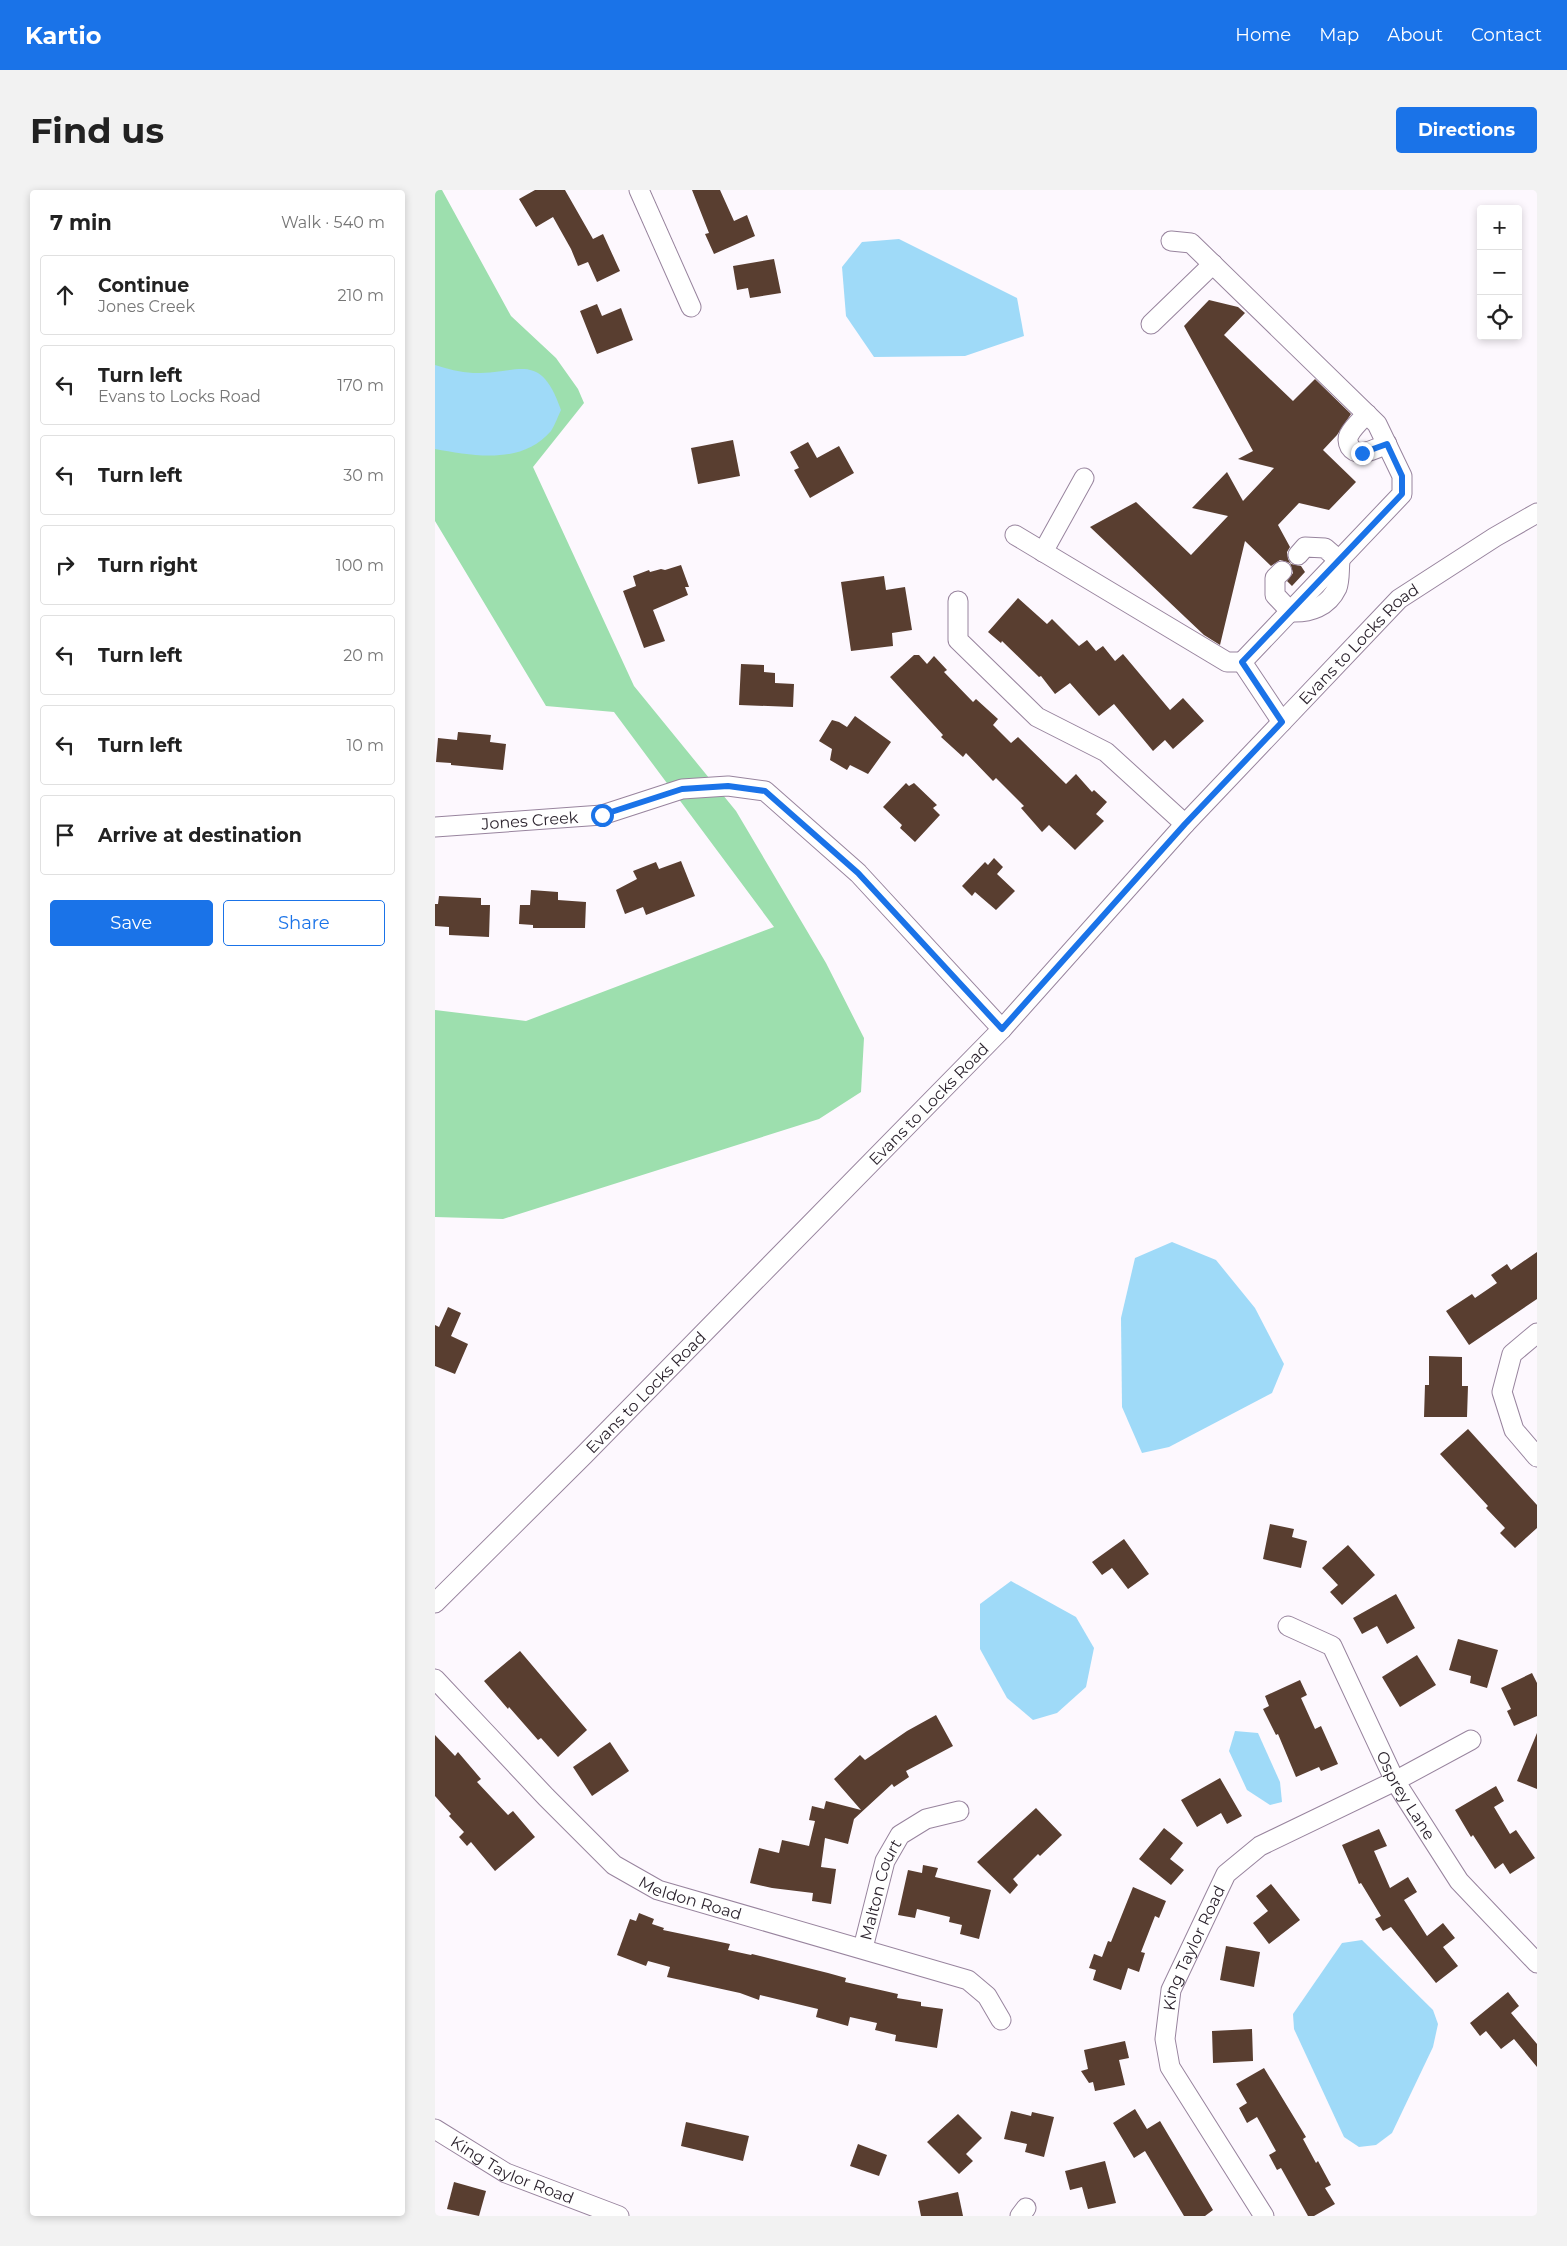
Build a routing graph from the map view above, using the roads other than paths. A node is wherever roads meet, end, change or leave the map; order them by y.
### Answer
1 (639, 190) edge
2 (1171, 241) dead end
3 (1213, 264) junction
4 (691, 306) dead end
5 (1151, 324) dead end
6 (1367, 414) junction
7 (1387, 444) junction
8 (1084, 478) dead end
9 (1537, 513) edge
10 (1015, 535) dead end
11 (1043, 552) junction
12 (1298, 555) dead end
13 (1340, 561) junction
14 (1282, 571) dead end
15 (957, 601) dead end
16 (1291, 612) junction
17 (1242, 662) junction
18 (1282, 722) junction
19 (1185, 824) junction
20 (435, 827) edge
21 (1002, 1029) junction
22 (1537, 1333) edge
23 (1537, 1457) edge
24 (435, 1603) edge
25 (1288, 1626) dead end
26 (435, 1679) edge
27 (1471, 1740) dead end
28 (1395, 1781) junction
29 (959, 1811) dead end
30 (863, 1948) junction
31 (1537, 1963) edge
32 (1001, 2020) dead end
33 (435, 2129) edge
34 (619, 2216) edge
35 (1263, 2216) edge

1 - 4 street
2 - 3 street
3 - 5 street
3 - 6 street
6 - 7 street
6 - 7 street
7 - 13 street
8 - 11 street
9 - 18 street, Evans to Locks Road
10 - 11 street
11 - 17 street
12 - 13 street
13 - 16 street
14 - 16 street
15 - 19 street
16 - 17 street
17 - 18 street
18 - 19 street, Evans to Locks Road
19 - 21 street, Evans to Locks Road
20 - 21 street, Jones Creek
21 - 24 street, Evans to Locks Road
22 - 23 street
25 - 28 street, Osprey Lane
26 - 30 street, Meldon Road
27 - 28 street, King Taylor Road
28 - 31 street, Osprey Lane
28 - 35 street, King Taylor Road
29 - 30 street, Malton Court
30 - 32 street, Meldon Road
33 - 34 street, King Taylor Road

